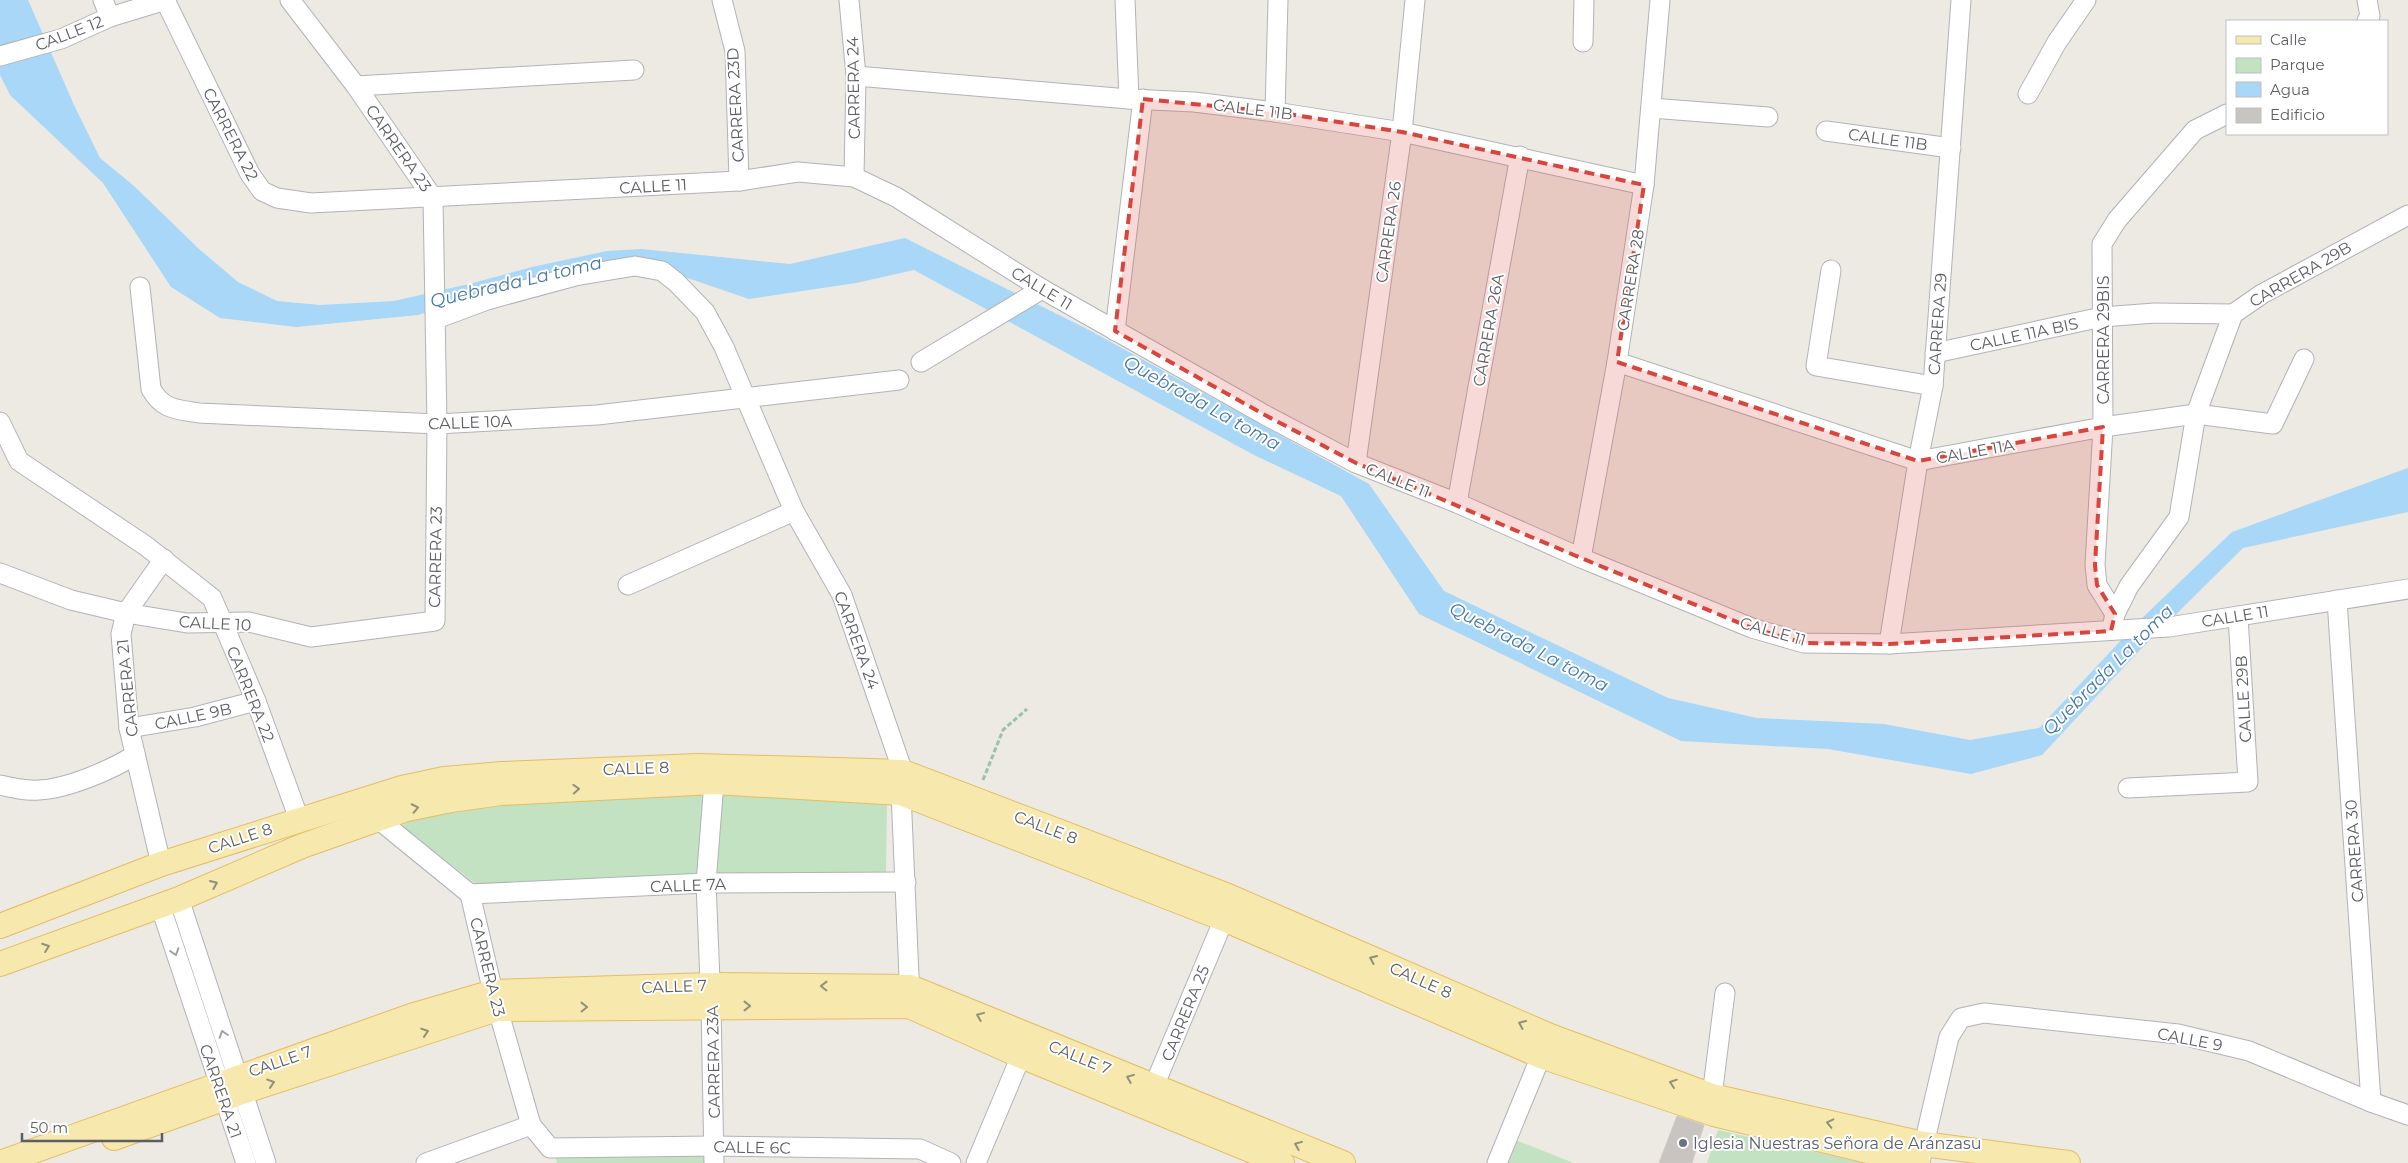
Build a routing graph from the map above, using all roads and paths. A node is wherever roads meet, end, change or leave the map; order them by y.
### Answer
1 (165, 0) edge
2 (290, 0) edge
3 (722, 0) edge
4 (849, 0) edge
5 (1125, 0) edge
6 (1278, 0) edge
7 (1415, 0) edge
8 (1584, 0) edge
9 (1660, 0) edge
10 (1961, 0) edge
11 (2086, 0) edge
12 (107, 9) edge
13 (1583, 42) dead end
14 (0, 56) edge
15 (634, 70) dead end
16 (856, 76) junction
17 (356, 86) junction
18 (2028, 94) dead end
19 (1136, 99) junction
20 (1651, 108) junction
21 (1275, 112) junction
22 (2226, 115) edge
23 (1768, 117) dead end
24 (1826, 131) dead end
25 (1402, 132) junction
26 (1951, 148) junction
27 (1520, 156) junction
28 (854, 177) junction
29 (739, 181) junction
30 (1644, 185) junction
31 (434, 198) junction
32 (2408, 215) edge
33 (1831, 270) dead end
34 (140, 287) dead end
35 (1042, 289) junction
36 (2233, 314) junction
37 (2102, 316) junction
38 (436, 318) junction
39 (1115, 330) junction
40 (1935, 353) junction
41 (2304, 359) dead end
42 (921, 362) dead end
43 (1617, 362) junction
44 (899, 380) dead end
45 (1932, 386) junction
46 (746, 399) junction
47 (2196, 414) junction
48 (0, 422) edge
49 (437, 424) junction
50 (2103, 427) junction
51 (1918, 461) junction
52 (1356, 463) junction
53 (1457, 503) junction
54 (794, 511) junction
55 (1581, 558) junction
56 (164, 560) junction
57 (1, 580) edge
58 (628, 585) dead end
59 (2408, 589) edge
60 (2337, 600) junction
61 (126, 614) junction
62 (2238, 616) junction
63 (435, 621) joint
64 (222, 622) junction
65 (2115, 625) junction
66 (1889, 644) junction
67 (256, 701) junction
68 (1028, 708) dead end
69 (129, 728) junction
70 (135, 756) junction
71 (714, 782) junction
72 (902, 783) junction
73 (0, 785) edge
74 (2128, 788) dead end
75 (976, 800) junction
76 (378, 819) junction
77 (299, 820) junction
78 (160, 864) junction
79 (906, 882) junction
80 (706, 883) junction
81 (470, 894) junction
82 (169, 902) junction
83 (1224, 919) junction
84 (0, 926) edge
85 (0, 964) edge
86 (1725, 993) dead end
87 (711, 995) junction
88 (910, 996) junction
89 (495, 1000) junction
90 (1021, 1056) junction
91 (1541, 1056) junction
92 (230, 1088) junction
93 (1712, 1096) junction
94 (1150, 1098) junction
95 (2371, 1102) junction
96 (2408, 1115) edge
97 (531, 1125) junction
98 (550, 1148) joint
99 (714, 1155) edge
100 (1920, 1157) edge
101 (0, 1163) edge
102 (44, 1163) edge
103 (246, 1163) edge
104 (266, 1163) edge
105 (426, 1163) edge
106 (951, 1163) edge
107 (976, 1163) edge
108 (1282, 1163) edge
109 (1343, 1163) edge
110 (1497, 1163) edge
111 (2068, 1163) edge

1 - 12 street, CALLE 12
1 - 31 street, CARRERA 22
2 - 17 street, CARRERA 23
3 - 29 street, CARRERA 23D
4 - 16 street, CARRERA 24
5 - 19 street
6 - 21 street
7 - 25 street, CARRERA 26
8 - 13 street
9 - 20 street, CARRERA 28
10 - 26 street, CARRERA 29
11 - 18 street
12 - 14 street, CALLE 12
15 - 17 street
16 - 19 street, CALLE 11B
16 - 28 street, CARRERA 24
17 - 31 street, CARRERA 23
19 - 21 street, CALLE 11B
19 - 39 street
20 - 23 street
20 - 30 street, CARRERA 28
21 - 25 street, CALLE 11B
22 - 37 street, CARRERA 29BIS
24 - 26 street, CALLE 11B
25 - 27 street, CALLE 11B
25 - 52 street, CARRERA 26
26 - 40 street, CARRERA 29
27 - 30 street, CALLE 11B
27 - 53 street, CARRERA 26A
28 - 29 street, CALLE 11
28 - 35 street, CALLE 11
29 - 31 street, CALLE 11
30 - 43 street, CARRERA 28
31 - 38 street, CARRERA 23
32 - 36 street, CARRERA 29B
33 - 45 street
34 - 49 street, CALLE 10A
35 - 39 street, CALLE 11
35 - 42 street
36 - 37 street, CALLE 11A BIS
36 - 47 street, CARRERA 29B
37 - 40 street, CALLE 11A BIS
37 - 50 street, CARRERA 29BIS
38 - 46 street, CARRERA 24
38 - 49 street, CARRERA 23
39 - 52 street, CALLE 11
40 - 45 street, CARRERA 29
41 - 47 street, CALLE 11A
43 - 51 street, CALLE 11A
43 - 55 street, CARRERA 28
44 - 46 street, CALLE 10A
45 - 51 street, CARRERA 29
46 - 49 street, CALLE 10A
46 - 54 street, CARRERA 24
47 - 50 street, CALLE 11A
47 - 65 street, CARRERA 29B
48 - 56 street
49 - 63 street, CARRERA 23
50 - 51 street, CALLE 11A
50 - 65 street, CARRERA 29BIS
51 - 66 street, CARRERA 29
52 - 53 street, CALLE 11
53 - 55 street, CALLE 11
54 - 58 street
54 - 72 street, CARRERA 24
55 - 66 street, CALLE 11
56 - 61 street, CARRERA 21
56 - 64 street, CARRERA 22
57 - 61 street, CALLE 10
59 - 60 street, CALLE 11
60 - 62 street, CALLE 11
60 - 95 street, CARRERA 30
61 - 64 street, CALLE 10
61 - 69 street, CARRERA 21
62 - 65 street, CALLE 11
62 - 74 street, CALLE 29B
63 - 64 street, CALLE 10
64 - 67 street, CARRERA 22
65 - 66 street, CALLE 11
67 - 69 street, CALLE 9B
67 - 77 street, CARRERA 22
68 - 75 path
69 - 70 street, CARRERA 21
70 - 73 street
70 - 78 street, CARRERA 21
71 - 72 main road, CALLE 8
76 -> 71 main road, CALLE 8
71 - 80 street, CARRERA 23A
72 - 75 main road, CALLE 8
72 - 77 main road, CALLE 8
72 - 79 street, CARRERA 24
72 - 83 main road, CALLE 8
93 -> 75 main road, CALLE 8
76 - 81 street, CARRERA 23
82 -> 76 main road, CALLE 8
77 - 78 main road, CALLE 8
78 - 84 main road, CALLE 8
79 - 80 street, CALLE 7A
79 - 88 street, CARRERA 24
80 - 81 street, CALLE 7A
80 - 87 street, CARRERA 23A
81 - 89 street, CARRERA 23
85 -> 82 main road, CALLE 8
82 - 92 street, CARRERA 21
83 - 91 main road, CALLE 8
83 - 94 street, CARRERA 25
86 - 93 street
87 - 88 main road, CALLE 7
87 - 89 main road, CALLE 7
87 - 99 street, CARRERA 23A
88 - 90 main road, CALLE 7
94 -> 88 main road, CALLE 7
89 - 92 main road, CALLE 7
89 - 97 street, CARRERA 23
90 - 94 main road, CALLE 7
90 - 107 street
91 - 100 main road, CALLE 8
91 - 110 street
92 - 101 main road, CALLE 7
92 - 102 main road, CALLE 7
92 - 103 street, CARRERA 21
92 - 104 street, CARRERA 21
100 -> 93 main road, CALLE 8
94 - 108 main road, CALLE 7
109 -> 94 main road, CALLE 7
95 - 96 street, CALLE 9
95 - 100 street, CALLE 9
97 - 98 street, CARRERA 23
97 - 105 street
98 - 99 street, CALLE 6C
99 - 106 street, CALLE 6C
100 - 111 main road, CALLE 8

